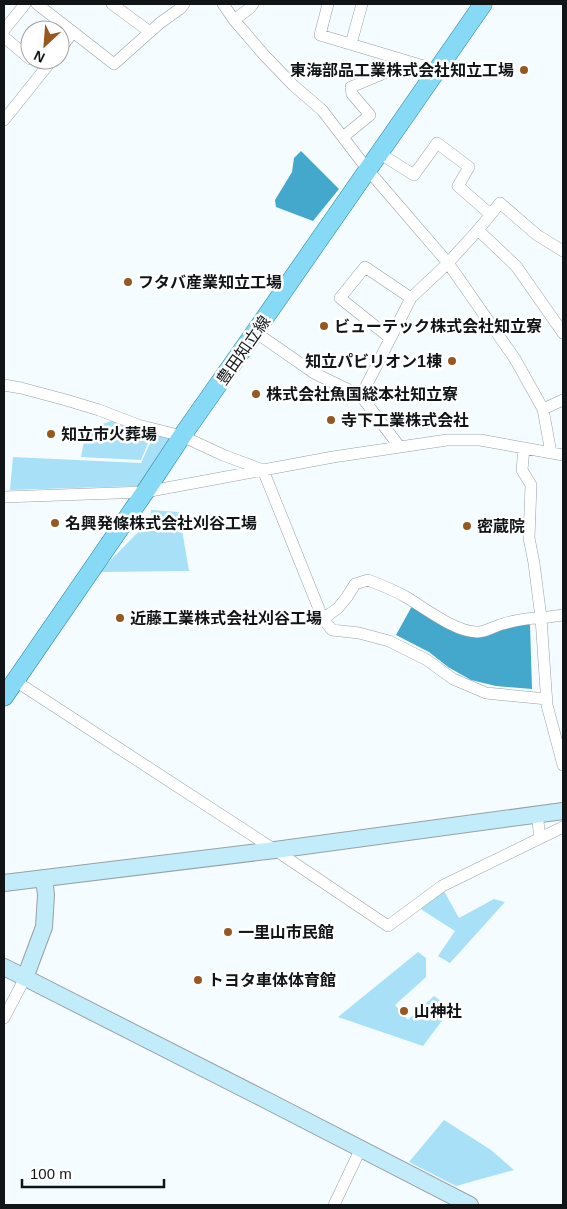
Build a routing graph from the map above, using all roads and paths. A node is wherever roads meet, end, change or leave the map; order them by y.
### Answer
1 (25, 4) edge
2 (37, 4) edge
3 (112, 4) edge
4 (184, 4) edge
5 (223, 4) edge
6 (253, 4) edge
7 (328, 4) edge
8 (362, 4) edge
9 (483, 4) edge
10 (234, 20) junction
11 (4, 30) edge
12 (73, 32) junction
13 (150, 32) junction
14 (70, 36) edge
15 (4, 37) edge
16 (352, 44) junction
17 (20, 50) edge
18 (397, 58) junction
19 (45, 70) edge
20 (437, 70) junction
21 (4, 100) edge
22 (14, 107) junction
23 (4, 120) edge
24 (343, 137) junction
25 (379, 153) junction
26 (368, 170) junction
27 (490, 214) junction
28 (478, 230) junction
29 (563, 251) edge
30 (448, 264) junction
31 (411, 298) junction
32 (255, 332) junction
33 (563, 333) edge
34 (390, 338) junction
35 (4, 385) edge
36 (361, 396) junction
37 (563, 400) edge
38 (543, 409) junction
39 (182, 436) junction
40 (399, 446) junction
41 (524, 448) junction
42 (551, 453) junction
43 (563, 455) edge
44 (263, 470) junction
45 (145, 492) junction
46 (4, 497) edge
47 (563, 615) edge
48 (540, 618) junction
49 (324, 619) junction
50 (14, 680) junction
51 (4, 696) edge
52 (547, 700) junction
53 (563, 765) edge
54 (563, 811) edge
55 (538, 814) junction
56 (563, 827) edge
57 (540, 838) junction
58 (275, 850) junction
59 (44, 878) junction
60 (4, 883) edge
61 (4, 967) edge
62 (25, 978) junction
63 (4, 1018) edge
64 (361, 1148) junction
65 (334, 1205) edge
66 (470, 1205) edge

1 - 11 street
2 - 12 street
3 - 13 street
4 - 13 street
5 - 10 street
6 - 10 street
7 - 16 street
8 - 16 street
9 - 20 main road, 豊田知立線
10 - 24 street
12 - 13 street
12 - 14 street
15 - 17 street
16 - 18 street
18 - 20 street
18 - 24 street
19 - 22 street
20 - 25 main road, 豊田知立線
21 - 22 street
22 - 23 street
24 - 26 street
25 - 26 main road, 豊田知立線
25 - 27 street
26 - 30 street
26 - 32 main road, 豊田知立線
27 - 28 street
27 - 29 street
28 - 30 street
28 - 33 street
30 - 31 street
30 - 38 street
31 - 34 street
31 - 34 street
32 - 36 street
32 - 39 main road, 豊田知立線
34 - 36 street
35 - 39 street
36 - 40 street
37 - 38 street
38 - 42 street
39 - 44 street
39 - 45 main road, 豊田知立線
40 - 41 street
40 - 44 street
41 - 42 street
41 - 48 street
42 - 43 street
44 - 45 street
44 - 49 street
45 - 46 street
45 - 50 main road, 豊田知立線
47 - 48 street
48 - 49 street
48 - 52 street
49 - 52 street
50 - 51 main road, 豊田知立線
50 - 58 street
52 - 53 street
54 - 55 street
55 - 57 street
55 - 58 street
56 - 57 street
57 - 58 street
58 - 59 street
59 - 60 street
59 - 62 street
61 - 62 street
62 - 63 street
62 - 64 street
64 - 65 street
64 - 66 street

